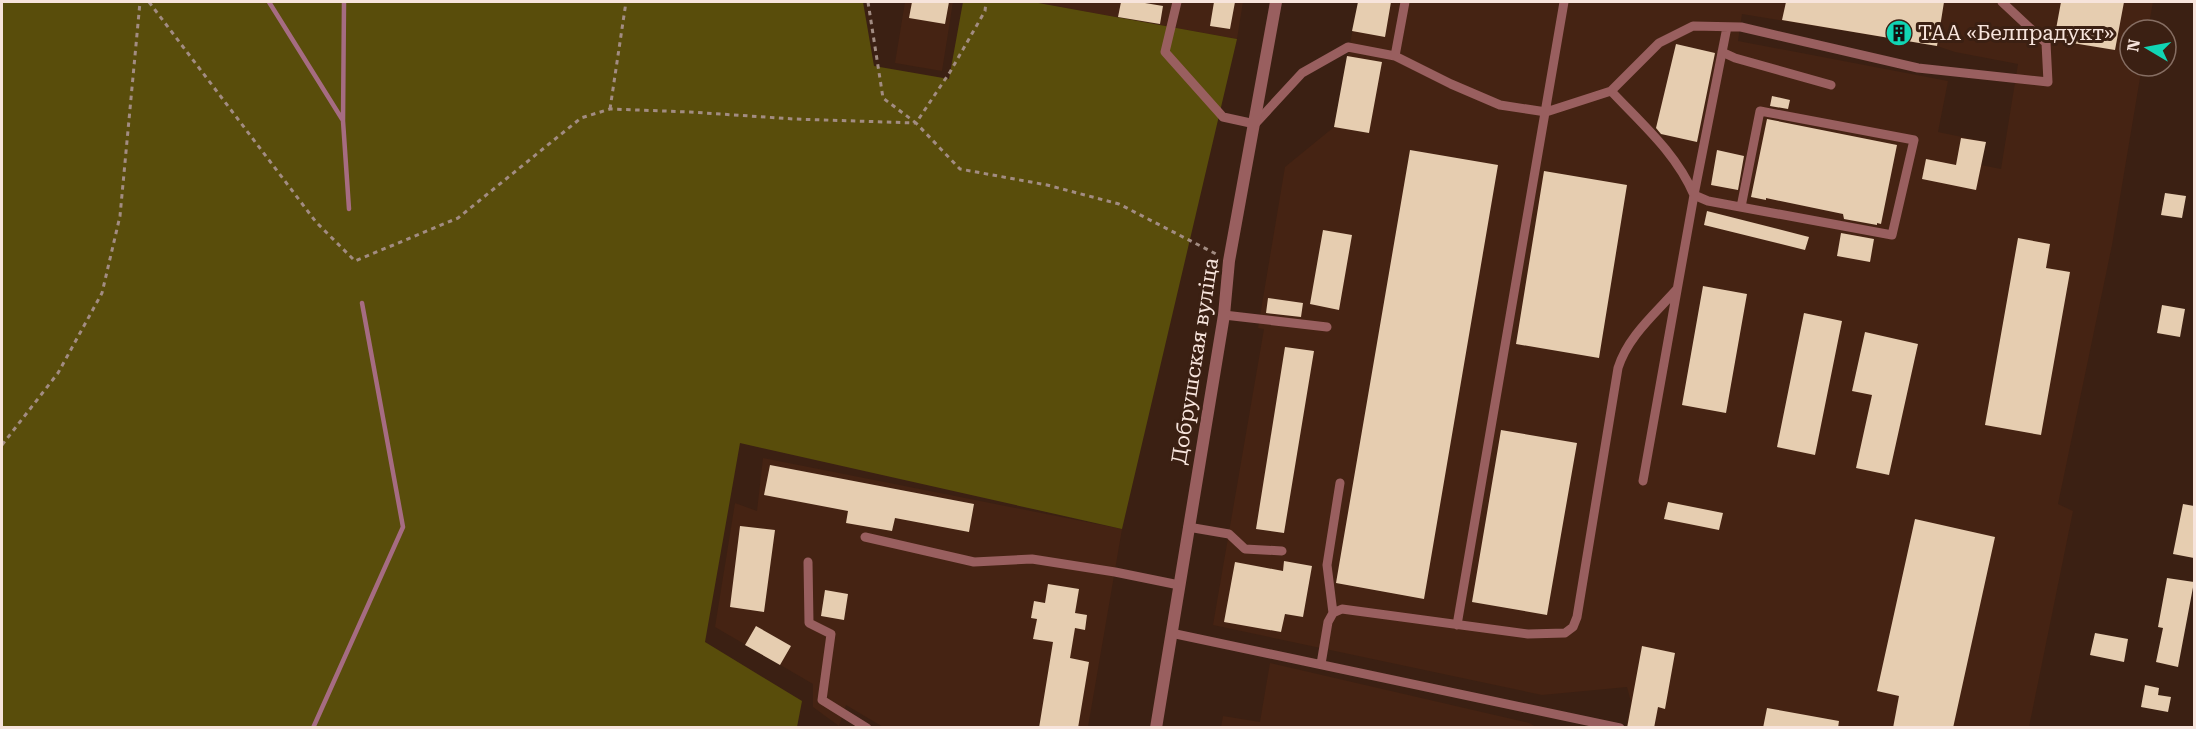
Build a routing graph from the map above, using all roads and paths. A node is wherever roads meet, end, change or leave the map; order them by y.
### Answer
1 (140, 2) edge
2 (149, 2) edge
3 (626, 2) edge
4 (868, 2) edge
5 (986, 2) edge
6 (1177, 2) edge
7 (1276, 2) edge
8 (1405, 2) edge
9 (1564, 2) edge
10 (2002, 2) edge
11 (1727, 27) junction
12 (1722, 52) junction
13 (1395, 56) junction
14 (1831, 85) dead end
15 (1611, 91) junction
16 (610, 109) junction
17 (1546, 112) junction
18 (916, 123) junction
19 (1255, 124) junction
20 (1694, 195) junction
21 (1741, 207) junction
22 (1229, 261) junction
23 (1677, 289) junction
24 (1224, 315) junction
25 (1327, 327) dead end
26 (2, 445) edge
27 (1643, 481) dead end
28 (1340, 483) dead end
29 (1188, 527) junction
30 (865, 537) dead end
31 (1281, 551) dead end
32 (808, 562) dead end
33 (1179, 585) junction
34 (1333, 613) junction
35 (1457, 625) junction
36 (1171, 633) junction
37 (1321, 664) junction
38 (867, 728) edge
39 (1156, 728) edge
40 (1620, 728) edge

1 - 26 path
2 - 16 path
3 - 16 path
4 - 18 path
5 - 18 path
6 - 19 lane
7 - 19 street, Добрушская вуліца
8 - 13 lane
9 - 17 lane
10 - 11 lane
11 - 12 lane
11 - 15 lane
12 - 14 lane
12 - 20 lane
13 - 17 lane
13 - 19 lane
15 - 17 lane
15 - 20 lane
16 - 18 path
17 - 35 lane
18 - 22 path
19 - 22 street, Добрушская вуліца
20 - 21 lane
20 - 23 lane
21 - 21 lane
22 - 24 street, Добрушская вуліца
23 - 27 lane
23 - 35 lane
24 - 25 lane
24 - 29 street, Добрушская вуліца
28 - 34 lane
29 - 31 lane
29 - 33 street, Добрушская вуліца
30 - 33 lane
32 - 38 lane
33 - 36 street, Добрушская вуліца
34 - 35 lane
34 - 37 lane
36 - 37 lane
36 - 39 street, Добрушская вуліца
37 - 40 lane

